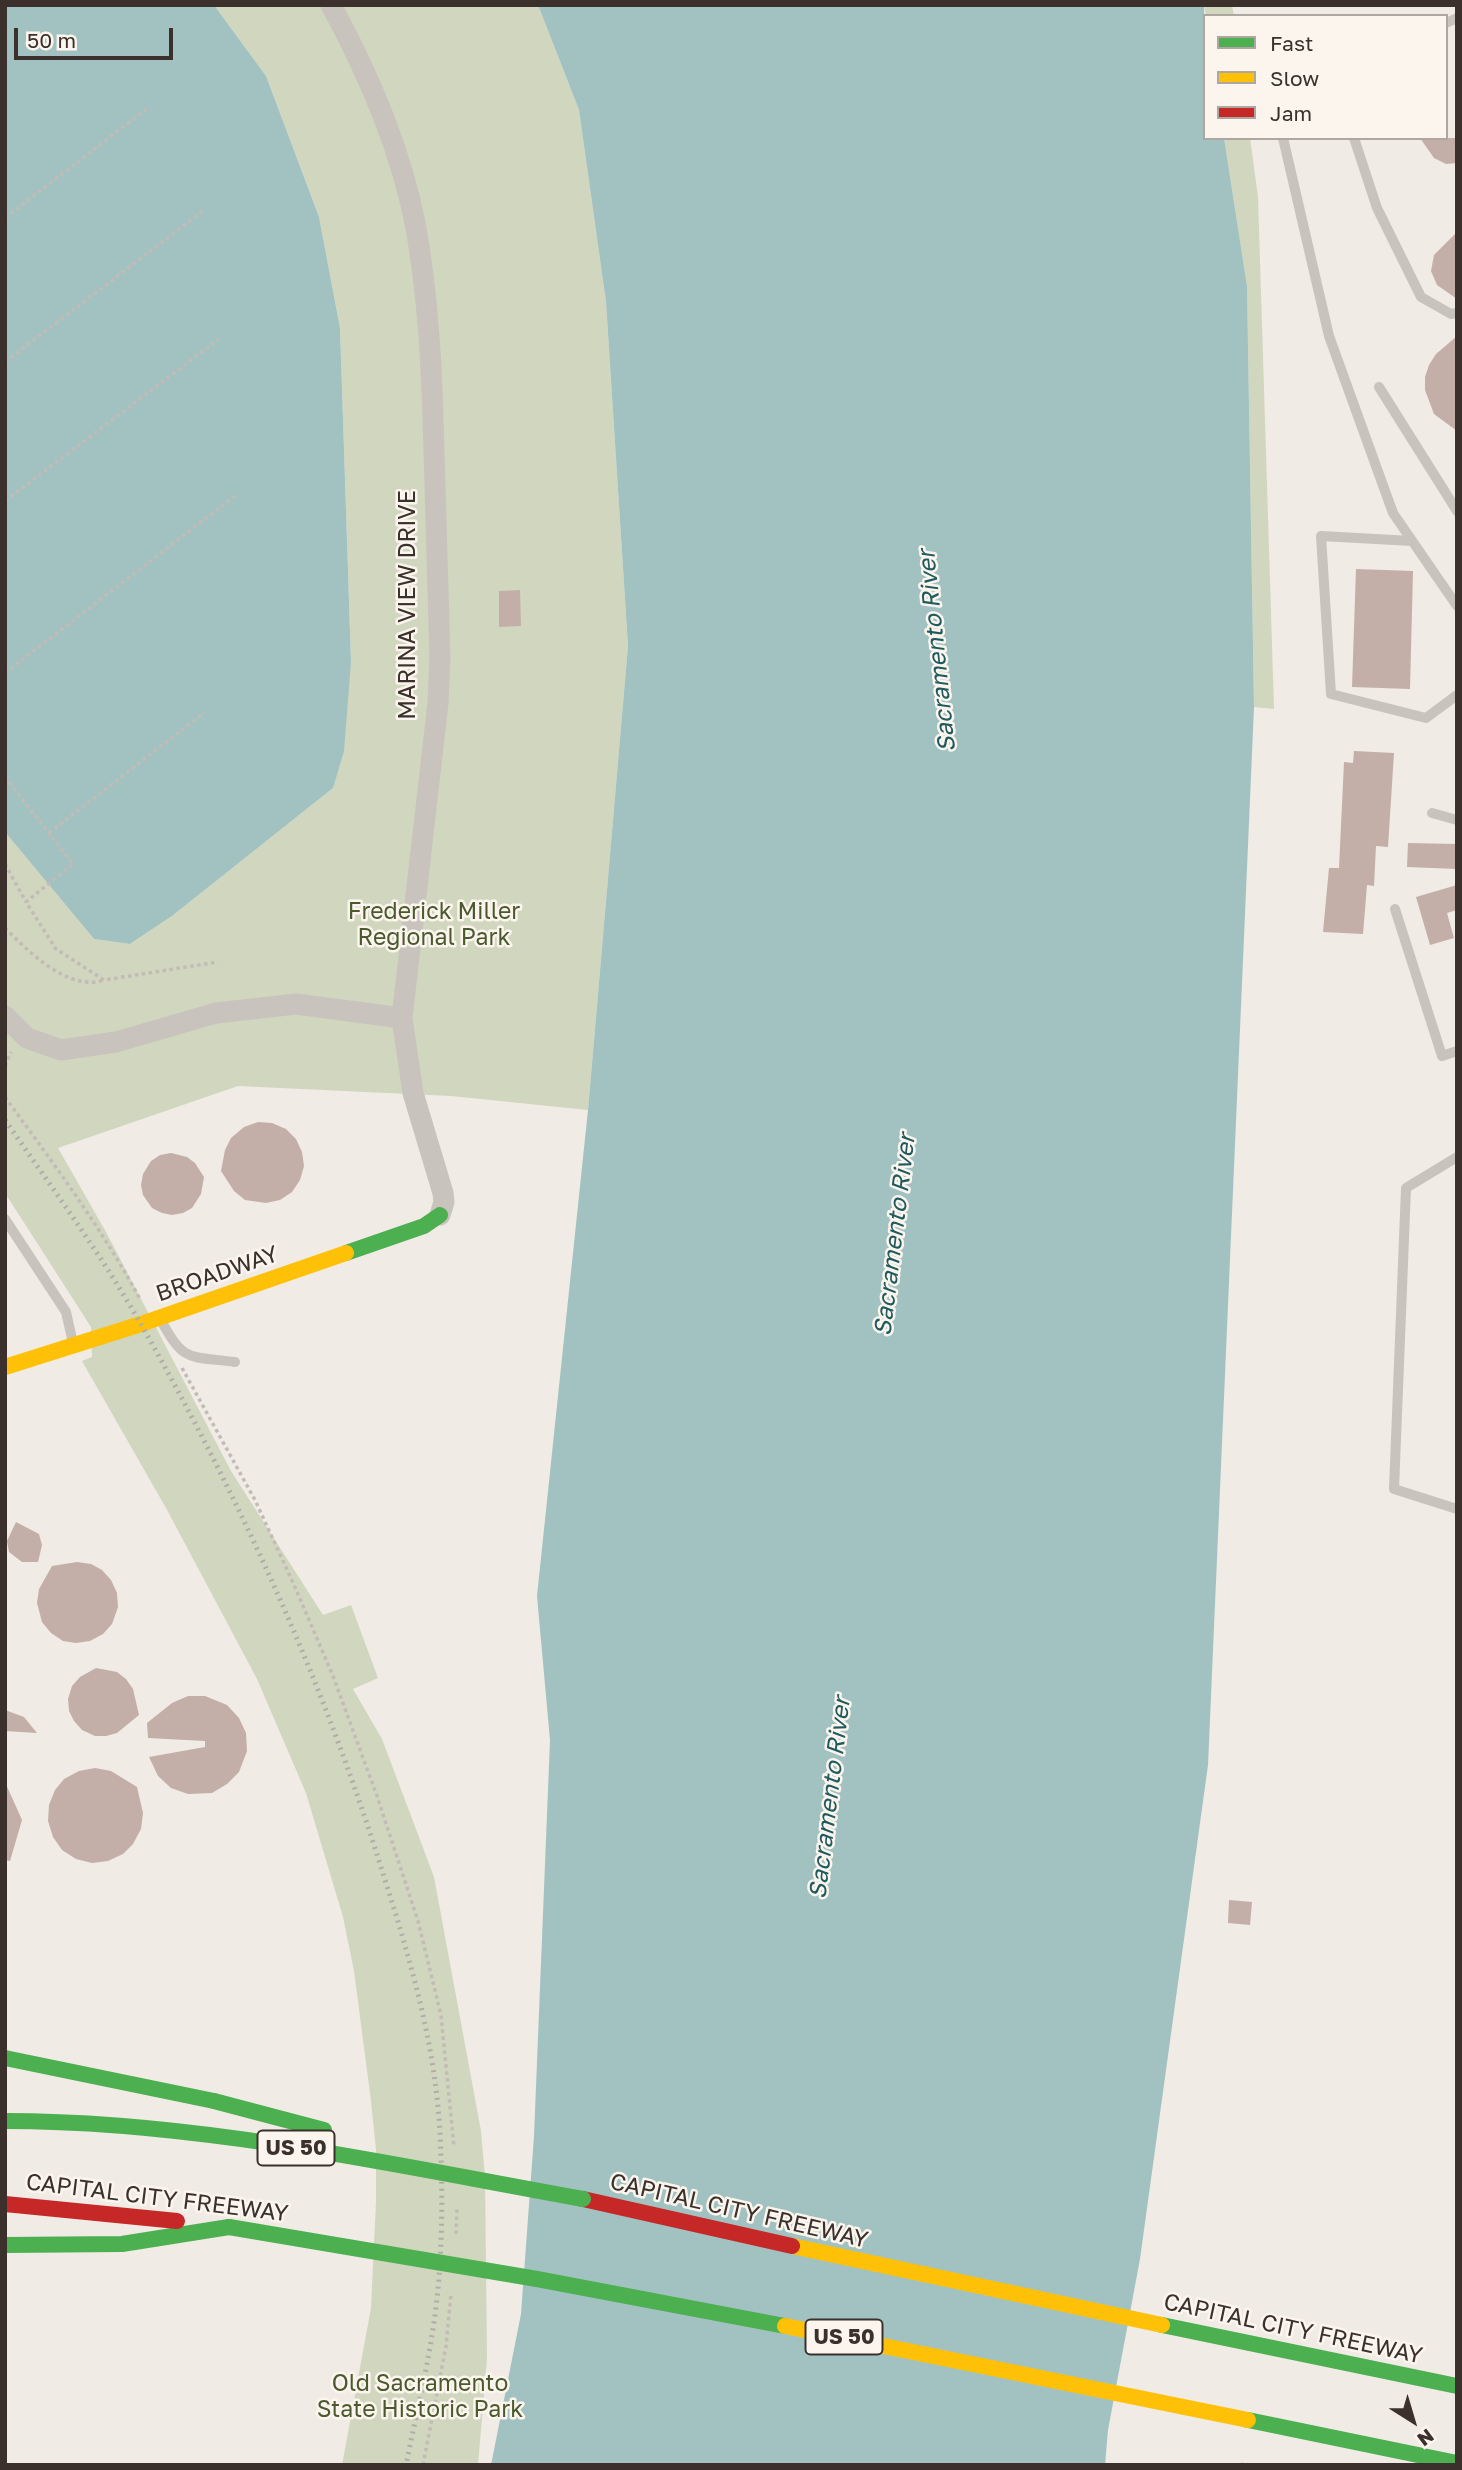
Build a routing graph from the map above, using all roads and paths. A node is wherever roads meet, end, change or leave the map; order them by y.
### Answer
1 (331, 5) edge
2 (149, 107) dead end
3 (1283, 140) edge
4 (1355, 140) edge
5 (204, 210) dead end
6 (5, 218) edge
7 (1457, 313) edge
8 (219, 339) dead end
9 (5, 362) edge
10 (1379, 387) dead end
11 (236, 495) dead end
12 (5, 501) edge
13 (1457, 511) edge
14 (1412, 541) junction
15 (1457, 606) edge
16 (5, 673) edge
17 (1457, 695) edge
18 (205, 712) dead end
19 (5, 777) edge
20 (1432, 813) dead end
21 (1457, 820) edge
22 (49, 833) junction
23 (5, 864) edge
24 (26, 902) junction
25 (1395, 909) dead end
26 (5, 928) edge
27 (218, 962) dead end
28 (104, 980) junction
29 (5, 1016) edge
30 (402, 1018) junction
31 (1457, 1051) edge
32 (5, 1097) edge
33 (1457, 1157) edge
34 (440, 1214) joint
35 (5, 1219) edge
36 (156, 1319) junction
37 (73, 1346) junction
38 (178, 1362) dead end
39 (235, 1362) dead end
40 (5, 1367) edge
41 (1457, 1509) edge
42 (5, 2058) edge
43 (5, 2121) edge
44 (346, 2136) dead end
45 (385, 2146) dead end
46 (455, 2154) dead end
47 (583, 2199) junction
48 (5, 2204) edge
49 (457, 2204) dead end
50 (229, 2227) junction
51 (455, 2243) dead end
52 (5, 2245) edge
53 (452, 2281) dead end
54 (1457, 2386) edge
55 (1457, 2463) edge
56 (423, 2465) edge

1 - 30 street, MARINA VIEW DRIVE
2 - 6 path
3 - 14 lane
4 - 7 lane
5 - 9 path
8 - 12 path
10 - 13 lane
11 - 16 path
14 - 15 lane
14 - 17 lane
18 - 22 path
19 - 22 path
20 - 21 lane
22 - 24 path
23 - 24 path
24 - 28 path
25 - 31 lane
26 - 28 path
27 - 28 path
29 - 30 street
30 - 34 street, MARINA VIEW DRIVE
32 - 36 path
33 - 41 lane
34 - 36 main road, BROADWAY
35 - 37 lane
36 - 37 main road, BROADWAY
36 - 39 lane
37 - 40 main road, BROADWAY
38 - 46 path
42 - 44 main road, bridge
43 - 47 main road, CAPITAL CITY FREEWAY / US 50, bridge
45 - 47 main road, bridge
47 - 54 main road, CAPITAL CITY FREEWAY / US 50
48 - 50 main road, CAPITAL CITY FREEWAY / US 50
49 - 51 path
50 - 52 main road
50 - 55 main road, CAPITAL CITY FREEWAY / US 50, bridge
53 - 56 path

